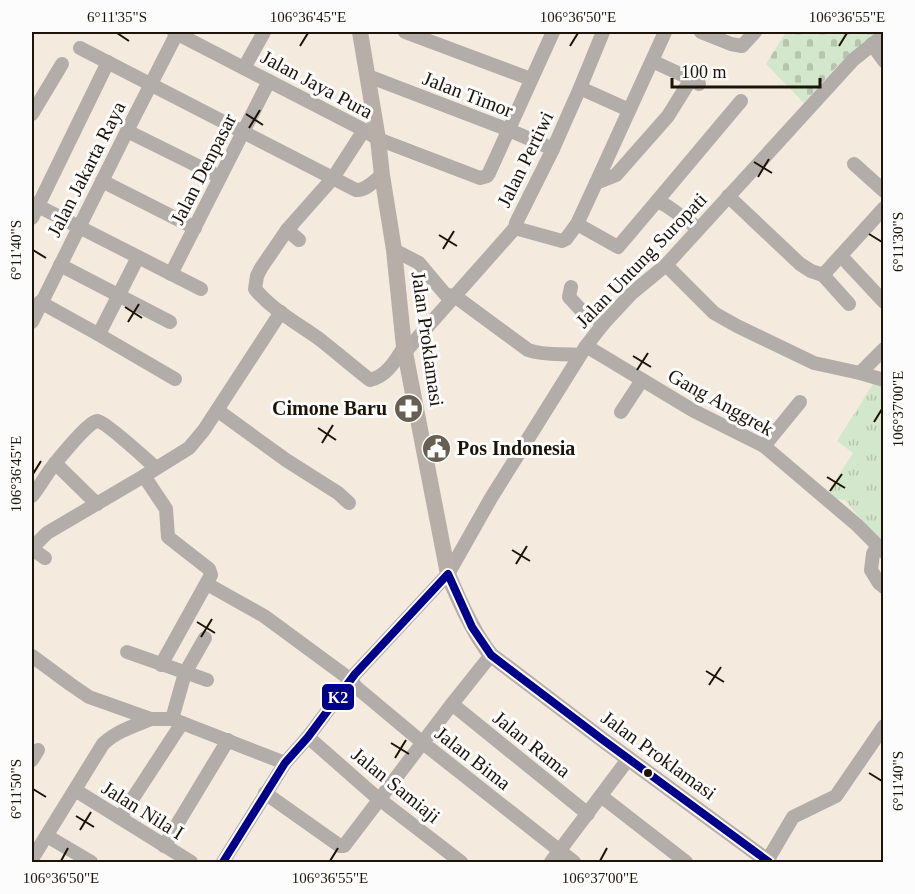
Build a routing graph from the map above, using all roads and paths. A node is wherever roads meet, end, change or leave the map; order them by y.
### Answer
1 (264, 32) edge
2 (360, 32) edge
3 (405, 32) edge
4 (553, 32) edge
5 (603, 32) edge
6 (665, 32) edge
7 (701, 32) edge
8 (755, 32) edge
9 (179, 33) edge
10 (884, 35) edge
11 (872, 44) junction
12 (80, 48) dead end
13 (652, 61) junction
14 (884, 61) edge
15 (108, 62) junction
16 (62, 64) dead end
17 (244, 68) junction
18 (368, 76) junction
19 (531, 79) junction
20 (269, 81) junction
21 (151, 84) junction
22 (580, 88) junction
23 (741, 100) dead end
24 (32, 110) edge
25 (629, 110) junction
26 (363, 130) junction
27 (509, 130) junction
28 (127, 131) junction
29 (243, 132) junction
30 (378, 139) junction
31 (553, 149) junction
32 (854, 164) dead end
33 (382, 175) junction
34 (220, 177) junction
35 (333, 178) junction
36 (102, 181) junction
37 (596, 183) junction
38 (884, 190) edge
39 (728, 196) junction
40 (657, 201) junction
41 (34, 209) edge
42 (881, 216) edge
43 (577, 224) junction
44 (80, 227) junction
45 (195, 228) junction
46 (515, 228) junction
47 (698, 228) junction
48 (287, 230) junction
49 (298, 240) dead end
50 (394, 250) junction
51 (841, 256) junction
52 (138, 257) junction
53 (60, 265) junction
54 (666, 265) junction
55 (171, 274) junction
56 (823, 275) junction
57 (571, 287) dead end
58 (201, 289) dead end
59 (119, 296) junction
60 (456, 297) junction
61 (40, 302) junction
62 (884, 302) edge
63 (849, 304) dead end
64 (281, 312) junction
65 (32, 322) edge
66 (170, 322) dead end
67 (604, 323) junction
68 (98, 334) junction
69 (88, 345) dead end
70 (884, 349) edge
71 (405, 350) junction
72 (583, 351) junction
73 (860, 373) junction
74 (175, 379) dead end
75 (642, 380) junction
76 (884, 380) edge
77 (800, 402) dead end
78 (217, 410) junction
79 (621, 412) dead end
80 (764, 446) junction
81 (55, 463) junction
82 (156, 468) junction
83 (144, 476) junction
84 (32, 496) edge
85 (349, 503) dead end
86 (97, 504) junction
87 (32, 548) edge
88 (880, 549) edge
89 (45, 558) dead end
90 (448, 574) junction
91 (207, 584) junction
92 (884, 587) edge
93 (205, 638) dead end
94 (127, 652) dead end
95 (32, 656) edge
96 (491, 656) junction
97 (161, 664) junction
98 (185, 673) junction
99 (207, 680) dead end
100 (351, 680) junction
101 (452, 704) junction
102 (151, 719) junction
103 (177, 721) junction
104 (884, 726) edge
105 (308, 737) junction
106 (228, 740) junction
107 (423, 743) junction
108 (629, 759) junction
109 (285, 764) junction
110 (75, 790) junction
111 (265, 793) junction
112 (601, 796) junction
113 (380, 800) junction
114 (588, 814) junction
115 (120, 818) junction
116 (47, 836) junction
117 (164, 846) junction
118 (555, 857) edge
119 (32, 859) edge
120 (90, 862) edge
121 (191, 862) edge
122 (223, 862) edge
123 (461, 862) edge
124 (574, 862) edge
125 (686, 862) edge
126 (768, 862) edge

1 - 17 street
2 - 18 main road, Jalan Proklamasi
3 - 19 street
4 - 19 street
5 - 22 street, Jalan Pertiwi
6 - 13 street
7 - 8 street
9 - 17 street, Jalan Jaya Pura
9 - 21 street, Jalan Jakarta Raya
10 - 11 street, Jalan Untung Suropati
11 - 14 street
11 - 39 street, Jalan Untung Suropati
12 - 15 street
13 - 25 street
13 - 37 street
15 - 21 street
15 - 41 street
16 - 24 street
17 - 20 street, Jalan Jaya Pura
18 - 27 street, Jalan Timor
18 - 30 main road, Jalan Proklamasi
19 - 27 street
20 - 26 street, Jalan Jaya Pura
20 - 29 street, Jalan Denpasar
21 - 28 street, Jalan Jakarta Raya
21 - 29 street
22 - 25 street
22 - 31 street, Jalan Pertiwi
23 - 40 street
25 - 37 street
26 - 30 street, Jalan Jaya Pura
26 - 35 street
27 - 30 street, Jalan Jaya Pura
27 - 31 street, Jalan Timor
28 - 34 street
28 - 36 street, Jalan Jakarta Raya
29 - 34 street, Jalan Denpasar
29 - 35 street
30 - 33 main road, Jalan Proklamasi
31 - 46 street, Jalan Pertiwi
32 - 38 street
33 - 35 street
33 - 50 main road, Jalan Proklamasi
34 - 45 street, Jalan Denpasar
35 - 48 street
36 - 44 street, Jalan Jakarta Raya
36 - 45 street
37 - 43 street
39 - 47 street, Jalan Untung Suropati
39 - 56 street
40 - 43 street
40 - 47 street
41 - 44 street
42 - 51 street
43 - 46 street, Jalan Pertiwi
44 - 52 street
44 - 53 street, Jalan Jakarta Raya
45 - 55 street, Jalan Denpasar
46 - 60 street
47 - 54 street, Jalan Untung Suropati
48 - 49 street
48 - 64 street
50 - 60 street
50 - 71 main road, Jalan Proklamasi
51 - 56 street
51 - 62 street
52 - 55 street
52 - 59 street
53 - 59 street
53 - 61 street, Jalan Jakarta Raya
54 - 67 street, Jalan Untung Suropati
54 - 73 street
55 - 58 street
56 - 63 street
57 - 67 street
59 - 66 street
59 - 68 street
60 - 71 street
60 - 72 street
61 - 65 street, Jalan Jakarta Raya
61 - 68 street
64 - 71 street
64 - 78 street
67 - 72 street, Jalan Untung Suropati
68 - 69 street
68 - 74 street
70 - 73 street
71 - 90 main road, Jalan Proklamasi
72 - 75 street, Gang Anggrek
72 - 90 street, Jalan Untung Suropati
73 - 76 street
75 - 79 street
75 - 80 street, Gang Anggrek
77 - 80 street
78 - 82 street
78 - 85 street
80 - 88 street, Gang Anggrek
81 - 82 street
81 - 84 street
81 - 86 street
82 - 83 street
83 - 86 street
83 - 91 street
86 - 87 street
87 - 89 street
88 - 92 street
90 - 96 main road, Jalan Proklamasi
90 - 100 street, Jalan Untung Suropati
91 - 97 street
91 - 100 street, Jalan Bima
93 - 98 street
94 - 97 street
95 - 102 street
96 - 101 street
96 - 108 main road, Jalan Proklamasi
97 - 98 street
98 - 99 street
98 - 103 street
100 - 105 street, Jalan Untung Suropati
100 - 107 street, Jalan Bima
101 - 107 street
101 - 114 street, Jalan Rama
102 - 103 street
102 - 110 street
103 - 106 street
103 - 115 street
104 - 126 street
105 - 109 street, Jalan Untung Suropati
105 - 113 street, Jalan Samiaji
106 - 109 street
106 - 117 street
107 - 113 street
107 - 118 street, Jalan Bima
108 - 112 street
108 - 126 main road, Jalan Proklamasi
109 - 111 street, Jalan Untung Suropati
110 - 115 street, Jalan Nila I
110 - 116 street
111 - 113 street
111 - 122 street, Jalan Untung Suropati
112 - 114 street
112 - 125 street
113 - 123 street, Jalan Samiaji
114 - 118 street
115 - 117 street, Jalan Nila I
116 - 119 street
116 - 120 street
117 - 121 street, Jalan Nila I
118 - 124 street, Jalan Bima

